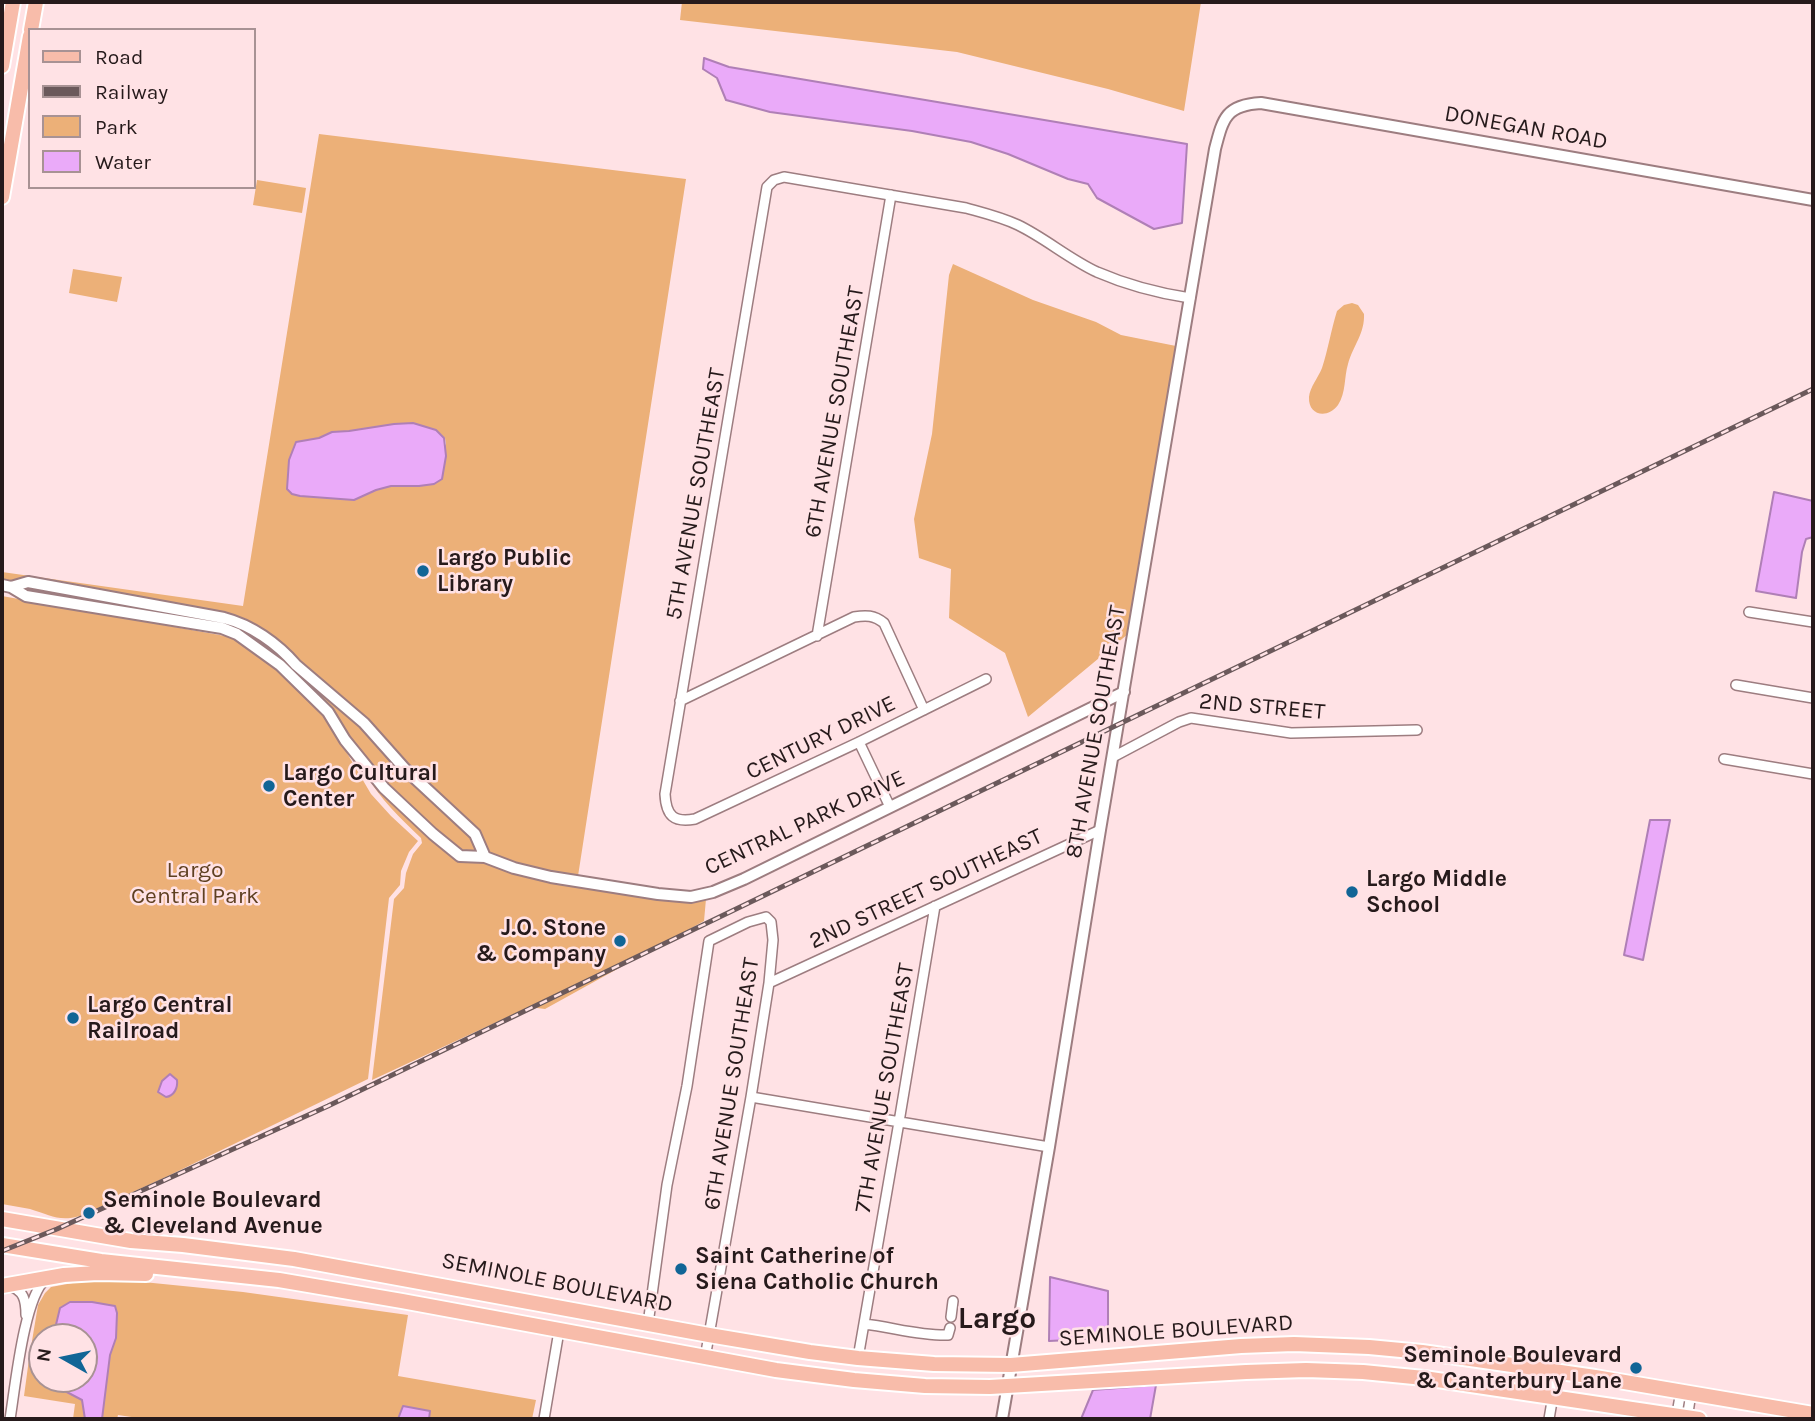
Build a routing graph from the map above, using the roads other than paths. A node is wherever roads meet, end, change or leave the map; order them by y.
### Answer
1 (13, 2) edge
2 (36, 2) edge
3 (31, 28) edge
4 (28, 48) edge
5 (2, 66) edge
6 (1233, 110) joint
7 (891, 195) junction
8 (2, 197) edge
9 (1813, 200) edge
10 (1190, 298) junction
11 (6, 586) edge
12 (1749, 612) dead end
13 (1813, 622) edge
14 (817, 636) junction
15 (986, 679) dead end
16 (1736, 685) dead end
17 (1124, 692) junction
18 (1813, 698) edge
19 (680, 701) junction
20 (923, 710) junction
21 (1417, 730) dead end
22 (859, 742) junction
23 (1113, 757) junction
24 (1724, 759) dead end
25 (1813, 774) edge
26 (890, 807) junction
27 (671, 815) joint
28 (1100, 830) junction
29 (485, 857) junction
30 (934, 906) junction
31 (769, 983) junction
32 (751, 1097) junction
33 (900, 1122) junction
34 (1049, 1147) junction
35 (2, 1219) edge
36 (2, 1245) edge
37 (214, 1249) junction
38 (169, 1268) junction
39 (212, 1272) junction
40 (383, 1274) junction
41 (51, 1276) junction
42 (4, 1286) edge
43 (379, 1297) junction
44 (953, 1301) dead end
45 (565, 1308) junction
46 (951, 1317) dead end
47 (26, 1324) junction
48 (648, 1324) junction
49 (864, 1324) junction
50 (950, 1328) dead end
51 (559, 1331) junction
52 (709, 1335) junction
53 (705, 1358) junction
54 (858, 1358) junction
55 (1011, 1365) junction
56 (1557, 1372) junction
57 (1008, 1387) junction
58 (1686, 1392) junction
59 (1552, 1396) junction
60 (1813, 1414) edge
61 (1685, 1418) edge
62 (10, 1419) edge
63 (544, 1419) edge
64 (1002, 1419) edge
65 (1549, 1419) edge

1 - 5 main road
2 - 3 main road
4 - 8 main road
6 - 9 street, DONEGAN ROAD
6 - 10 street, 8TH AVENUE SOUTHEAST
7 - 10 street
7 - 14 street, 6TH AVENUE SOUTHEAST
7 - 19 street, 5TH AVENUE SOUTHEAST
10 - 17 street, 8TH AVENUE SOUTHEAST
11 - 29 street, CENTRAL PARK DRIVE
11 - 29 street, CENTRAL PARK DRIVE
12 - 13 street
14 - 19 street
14 - 20 street
15 - 20 street, CENTURY DRIVE
16 - 18 street
17 - 23 street, 8TH AVENUE SOUTHEAST
17 - 26 street, CENTRAL PARK DRIVE
19 - 27 street, 5TH AVENUE SOUTHEAST
20 - 22 street, CENTURY DRIVE
21 - 23 street, 2ND STREET
22 - 26 street
22 - 27 street, CENTURY DRIVE
23 - 28 street, 8TH AVENUE SOUTHEAST
24 - 25 street
26 - 29 street, CENTRAL PARK DRIVE
28 - 30 street, 2ND STREET SOUTHEAST
28 - 34 street, 8TH AVENUE SOUTHEAST
30 - 31 street, 2ND STREET SOUTHEAST
30 - 33 street, 7TH AVENUE SOUTHEAST
31 - 32 street, 6TH AVENUE SOUTHEAST
31 - 48 street, 6TH AVENUE SOUTHEAST
32 - 33 street
32 - 52 street, 6TH AVENUE SOUTHEAST
33 - 34 street
33 - 49 street, 7TH AVENUE SOUTHEAST
34 - 55 street, 8TH AVENUE SOUTHEAST
35 - 37 main road, SEMINOLE BOULEVARD
36 - 38 main road, SEMINOLE BOULEVARD
37 - 39 main road
37 - 40 main road, SEMINOLE BOULEVARD
38 - 39 main road, SEMINOLE BOULEVARD
38 - 41 main road
39 - 43 main road, SEMINOLE BOULEVARD
40 - 43 main road
40 - 45 main road, SEMINOLE BOULEVARD
41 - 42 main road
41 - 47 street
42 - 47 street
43 - 51 main road, SEMINOLE BOULEVARD
44 - 46 street
45 - 48 main road, SEMINOLE BOULEVARD
45 - 51 main road
47 - 62 street
48 - 52 main road, SEMINOLE BOULEVARD
49 - 50 street
49 - 54 street, 7TH AVENUE SOUTHEAST
51 - 53 main road, SEMINOLE BOULEVARD
51 - 63 street
52 - 53 street, 6TH AVENUE SOUTHEAST
52 - 54 main road, SEMINOLE BOULEVARD
53 - 57 main road, SEMINOLE BOULEVARD
54 - 55 main road, SEMINOLE BOULEVARD
55 - 56 main road, SEMINOLE BOULEVARD
55 - 57 street, 8TH AVENUE SOUTHEAST
56 - 58 main road, SEMINOLE BOULEVARD
56 - 59 street
57 - 59 main road, SEMINOLE BOULEVARD
57 - 64 street, 8TH AVENUE SOUTHEAST
58 - 60 main road, SEMINOLE BOULEVARD
58 - 61 street
59 - 61 main road, SEMINOLE BOULEVARD
59 - 65 street

